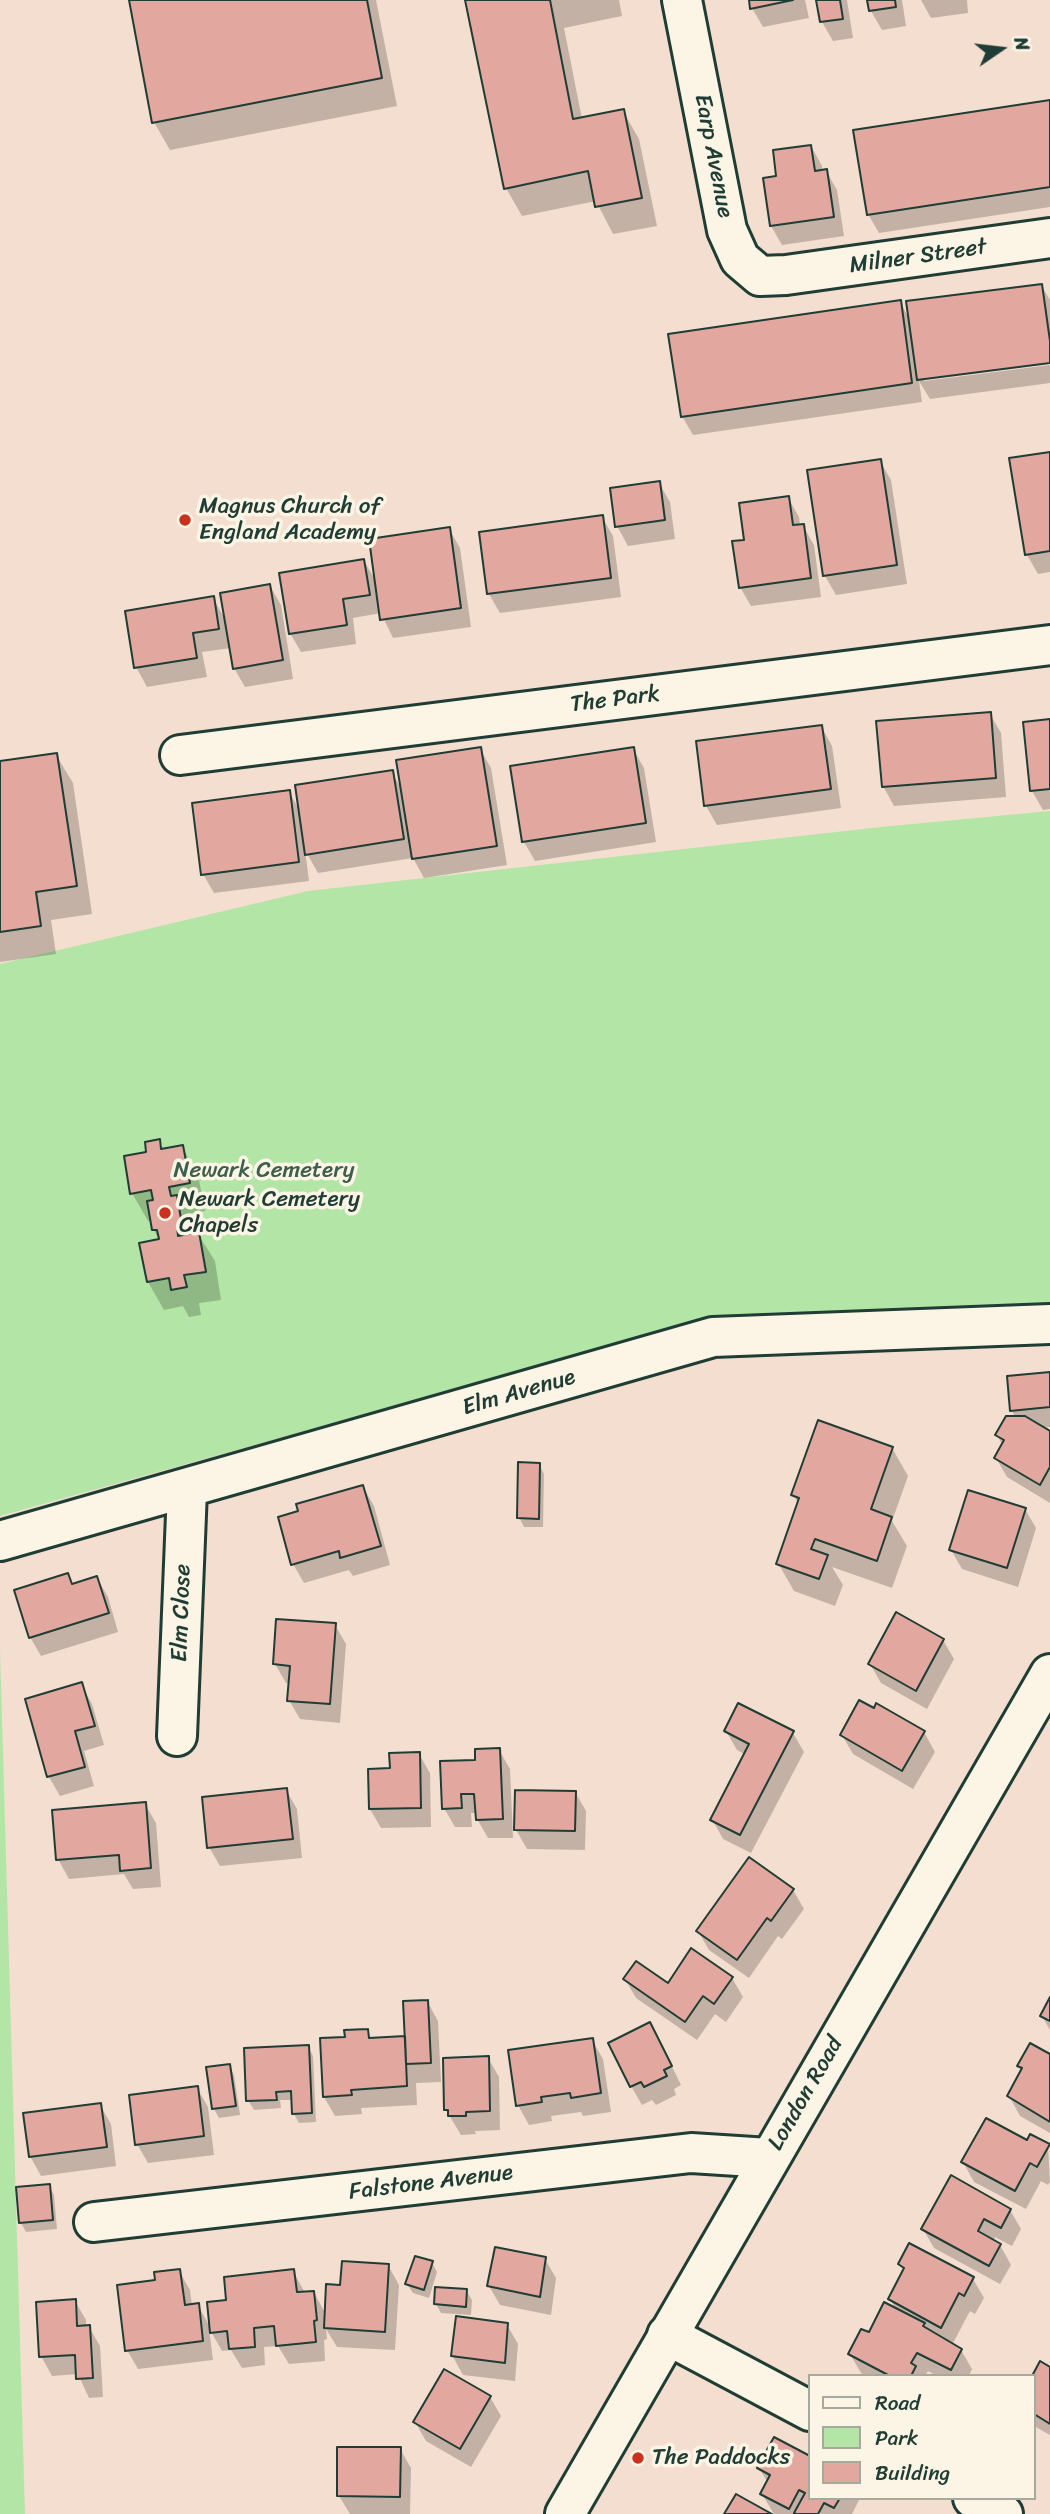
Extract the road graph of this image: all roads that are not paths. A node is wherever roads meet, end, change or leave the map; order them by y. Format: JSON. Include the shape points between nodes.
{"nodes":[{"id":1,"x":682,"y":0,"type":"edge"},
{"id":2,"x":1050,"y":238,"type":"edge"},
{"id":3,"x":786,"y":275,"type":"joint"},
{"id":4,"x":1050,"y":645,"type":"edge"},
{"id":5,"x":180,"y":755,"type":"dead end"},
{"id":6,"x":1050,"y":1324,"type":"edge"},
{"id":7,"x":187,"y":1490,"type":"junction"},
{"id":8,"x":0,"y":1541,"type":"edge"},
{"id":9,"x":1050,"y":1674,"type":"edge"},
{"id":10,"x":177,"y":1736,"type":"dead end"},
{"id":11,"x":769,"y":2158,"type":"junction"},
{"id":12,"x":94,"y":2221,"type":"dead end"},
{"id":13,"x":667,"y":2335,"type":"junction"},
{"id":14,"x":808,"y":2410,"type":"edge"},
{"id":15,"x":977,"y":2500,"type":"edge"},
{"id":16,"x":565,"y":2514,"type":"edge"},
{"id":17,"x":1003,"y":2514,"type":"edge"}],
"edges":[{"from":1,"to":3,"type":"street","name":"Earp Avenue","via":[[727,230],[740,259],[760,276]]},
{"from":2,"to":3,"type":"street","name":"Milner Street"},
{"from":4,"to":5,"type":"street","name":"The Park"},
{"from":6,"to":7,"type":"street","name":"Elm Avenue","via":[[713,1337]]},
{"from":7,"to":8,"type":"street","name":"Elm Avenue"},
{"from":7,"to":10,"type":"street","name":"Elm Close"},
{"from":9,"to":11,"type":"street","name":"London Road"},
{"from":11,"to":12,"type":"street","name":"Falstone Avenue","via":[[691,2153]]},
{"from":11,"to":13,"type":"street","name":"London Road"},
{"from":13,"to":14,"type":"street"},
{"from":13,"to":16,"type":"street","name":"London Road"},
{"from":15,"to":17,"type":"street"}]}
